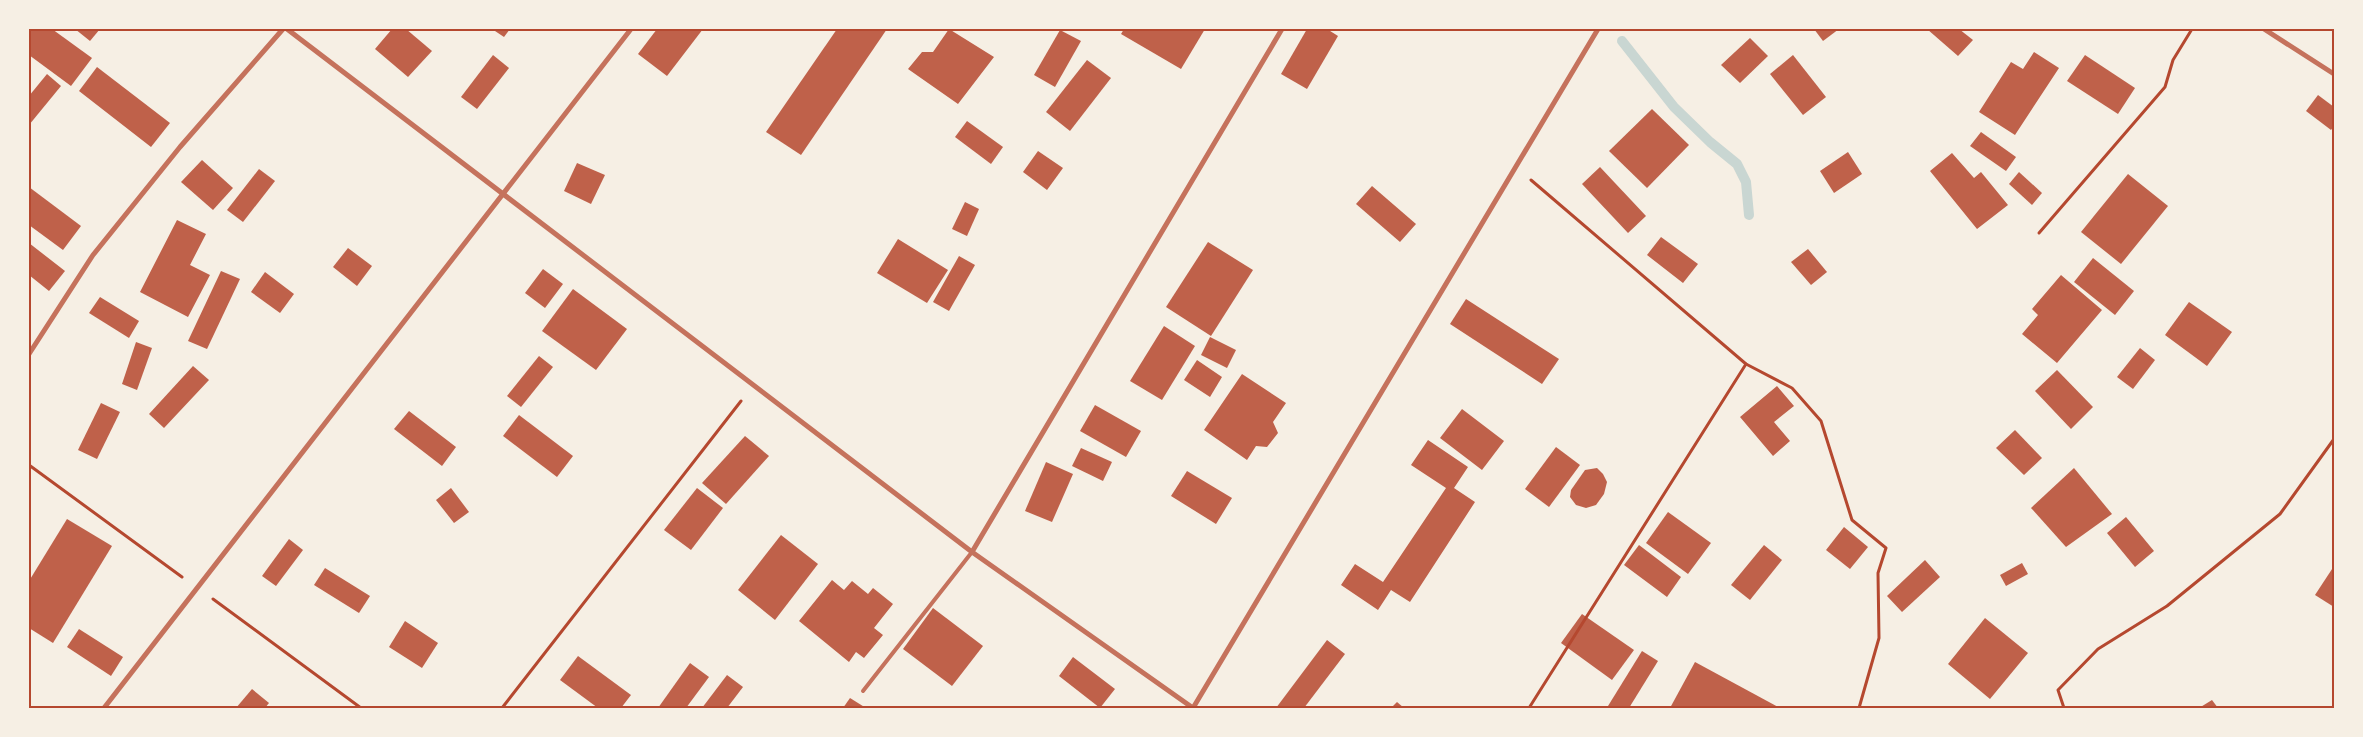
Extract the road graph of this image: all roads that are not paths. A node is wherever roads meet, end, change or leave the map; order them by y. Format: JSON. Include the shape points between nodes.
{"nodes":[{"id":1,"x":283,"y":29,"type":"edge"},
{"id":2,"x":288,"y":29,"type":"edge"},
{"id":3,"x":630,"y":29,"type":"edge"},
{"id":4,"x":1282,"y":29,"type":"edge"},
{"id":5,"x":1598,"y":29,"type":"edge"},
{"id":6,"x":2264,"y":29,"type":"edge"},
{"id":7,"x":2334,"y":74,"type":"edge"},
{"id":8,"x":503,"y":193,"type":"junction"},
{"id":9,"x":29,"y":354,"type":"edge"},
{"id":10,"x":972,"y":552,"type":"junction"},
{"id":11,"x":863,"y":691,"type":"dead end"},
{"id":12,"x":104,"y":708,"type":"edge"},
{"id":13,"x":1193,"y":708,"type":"edge"}],
"edges":[{"from":1,"to":9,"type":"street","via":[[93,255]]},
{"from":2,"to":8,"type":"street"},
{"from":3,"to":8,"type":"street"},
{"from":4,"to":10,"type":"street"},
{"from":5,"to":13,"type":"street"},
{"from":6,"to":7,"type":"street"},
{"from":8,"to":10,"type":"street"},
{"from":8,"to":12,"type":"street"},
{"from":10,"to":11,"type":"lane"},
{"from":10,"to":13,"type":"street"}]}
